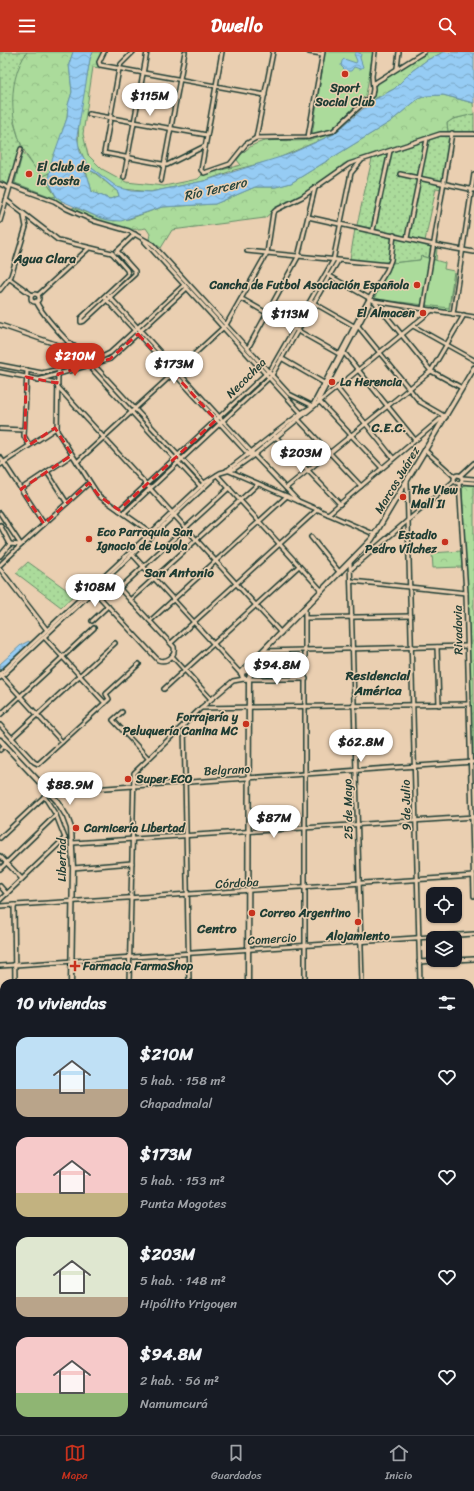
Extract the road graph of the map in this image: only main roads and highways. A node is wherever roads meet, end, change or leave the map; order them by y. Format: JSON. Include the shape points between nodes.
{"nodes":[{"id":1,"x":474,"y":368,"type":"edge"},
{"id":2,"x":255,"y":659,"type":"junction"},
{"id":3,"x":246,"y":676,"type":"junction"},
{"id":4,"x":0,"y":740,"type":"edge"},
{"id":5,"x":71,"y":979,"type":"edge"},
{"id":6,"x":248,"y":979,"type":"edge"}],
"edges":[{"from":1,"to":2,"type":"main road","name":"Marcos Juárez","via":[[376,534]]},
{"from":2,"to":3,"type":"main road","name":"Marcos Juárez"},
{"from":2,"to":3,"type":"main road","name":"Marcos Juárez"},
{"from":3,"to":6,"type":"main road","name":"Marcos Juárez","via":[[249,708]]},
{"from":4,"to":5,"type":"main road","name":"Libertad","via":[[49,792],[67,817],[73,843]]}]}
